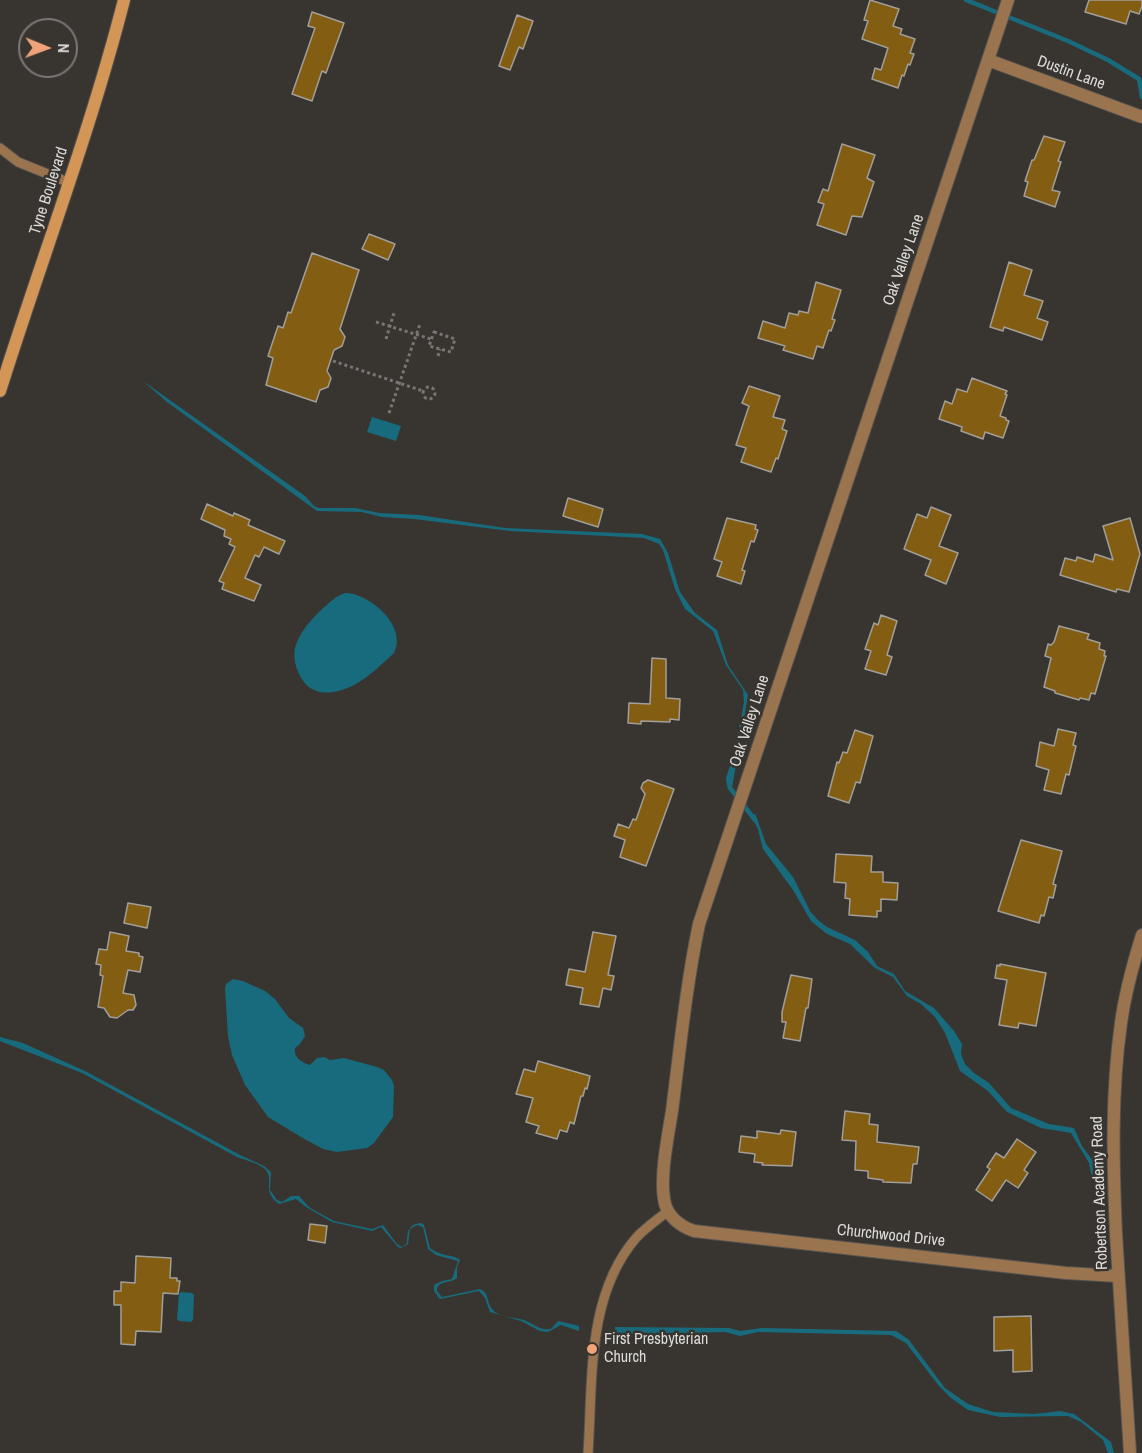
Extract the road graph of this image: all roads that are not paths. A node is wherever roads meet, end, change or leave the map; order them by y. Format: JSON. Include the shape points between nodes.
{"nodes":[{"id":1,"x":124,"y":0,"type":"edge"},
{"id":2,"x":1008,"y":0,"type":"edge"},
{"id":3,"x":988,"y":60,"type":"junction"},
{"id":4,"x":1142,"y":117,"type":"edge"},
{"id":5,"x":0,"y":148,"type":"edge"},
{"id":6,"x":70,"y":183,"type":"junction"},
{"id":7,"x":0,"y":391,"type":"edge"},
{"id":8,"x":1142,"y":934,"type":"edge"},
{"id":9,"x":668,"y":1211,"type":"junction"},
{"id":10,"x":1118,"y":1276,"type":"junction"},
{"id":11,"x":588,"y":1453,"type":"edge"},
{"id":12,"x":1130,"y":1453,"type":"edge"}],
"edges":[{"from":1,"to":6,"type":"street","name":"Tyne Boulevard"},
{"from":2,"to":3,"type":"street","name":"Oak Valley Lane"},
{"from":3,"to":4,"type":"street","name":"Dustin Lane"},
{"from":3,"to":9,"type":"street","name":"Oak Valley Lane","via":[[699,924],[667,1144],[663,1188]]},
{"from":5,"to":6,"type":"lane","via":[[18,162]]},
{"from":6,"to":7,"type":"street","name":"Tyne Boulevard"},
{"from":8,"to":10,"type":"street","name":"Robertson Academy Road","via":[[1125,1000],[1114,1099]]},
{"from":9,"to":10,"type":"street","name":"Churchwood Drive","via":[[694,1231]]},
{"from":9,"to":11,"type":"lane","via":[[626,1251],[606,1292],[597,1326]]},
{"from":10,"to":12,"type":"street","name":"Robertson Academy Road"}]}
